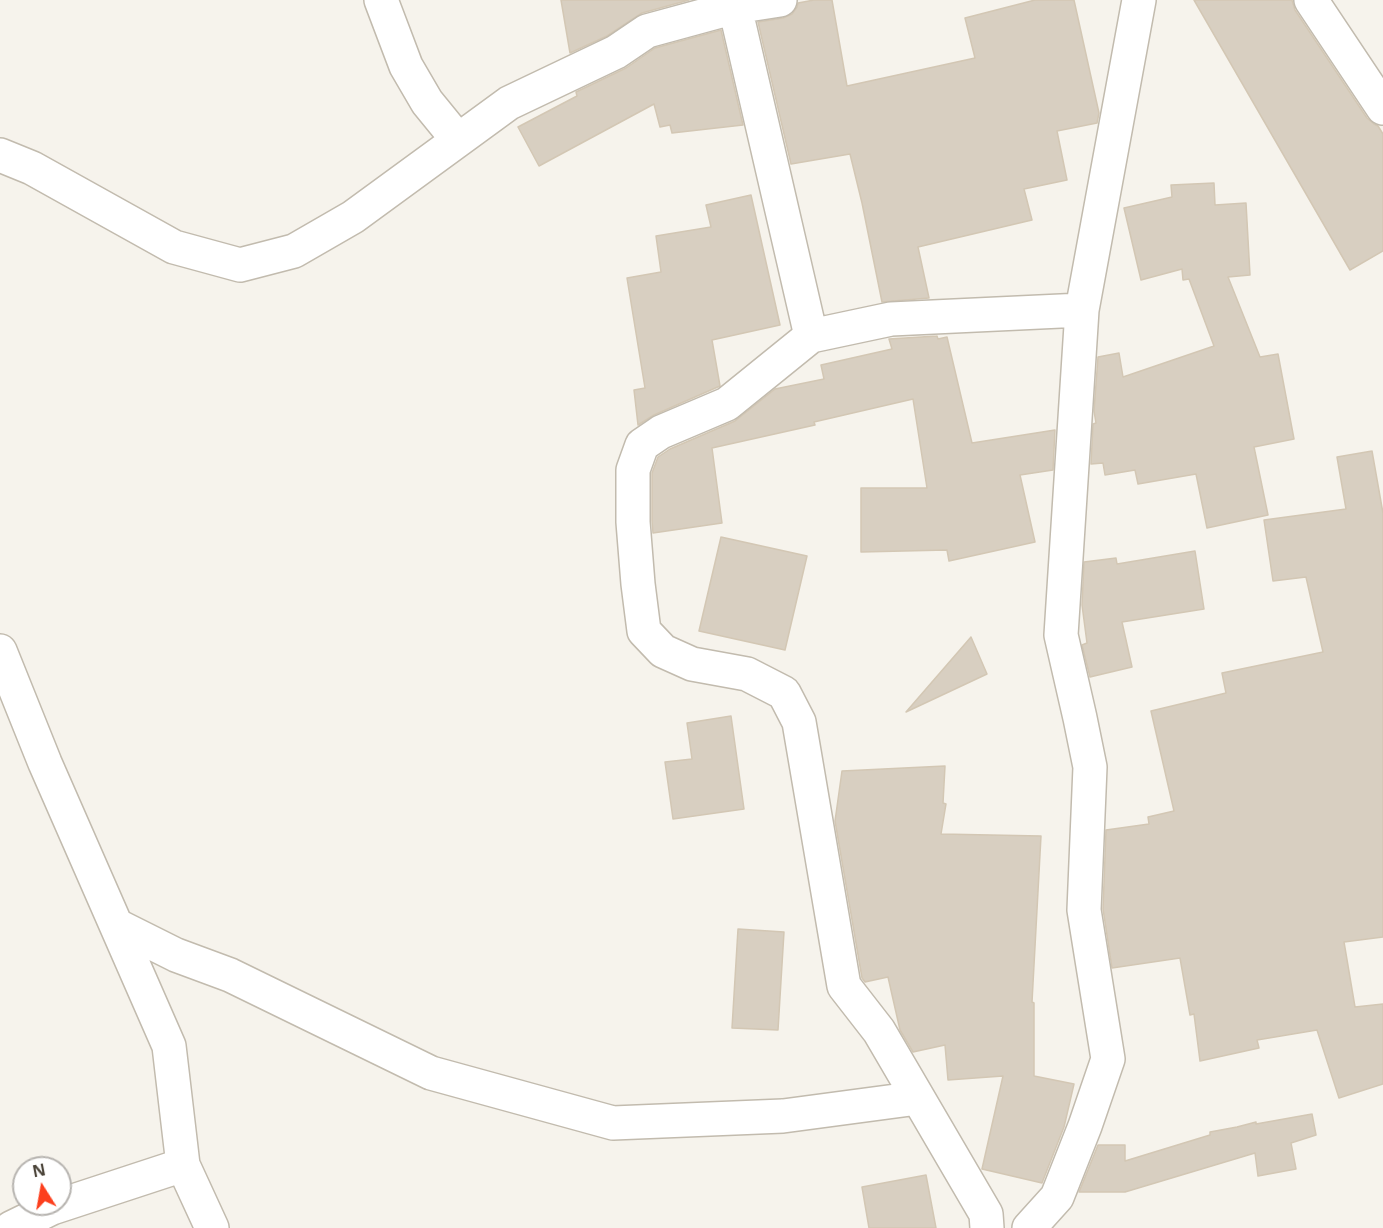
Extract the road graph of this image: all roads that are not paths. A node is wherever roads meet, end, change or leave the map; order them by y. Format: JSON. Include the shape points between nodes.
{"nodes":[{"id":1,"x":381,"y":0,"type":"edge"},
{"id":2,"x":780,"y":0,"type":"edge"},
{"id":3,"x":1139,"y":0,"type":"edge"},
{"id":4,"x":1311,"y":0,"type":"edge"},
{"id":5,"x":735,"y":7,"type":"junction"},
{"id":6,"x":1383,"y":108,"type":"edge"},
{"id":7,"x":458,"y":140,"type":"junction"},
{"id":8,"x":0,"y":155,"type":"edge"},
{"id":9,"x":1082,"y":310,"type":"junction"},
{"id":10,"x":812,"y":336,"type":"junction"},
{"id":11,"x":0,"y":651,"type":"edge"},
{"id":12,"x":116,"y":925,"type":"junction"},
{"id":13,"x":918,"y":1098,"type":"junction"},
{"id":14,"x":183,"y":1165,"type":"junction"},
{"id":15,"x":11,"y":1228,"type":"edge"},
{"id":16,"x":212,"y":1228,"type":"edge"},
{"id":17,"x":987,"y":1228,"type":"edge"},
{"id":18,"x":1029,"y":1228,"type":"edge"}],
"edges":[{"from":1,"to":7,"type":"street","via":[[406,66],[427,102]]},
{"from":2,"to":5,"type":"street"},
{"from":3,"to":9,"type":"street"},
{"from":4,"to":6,"type":"street"},
{"from":5,"to":7,"type":"street","via":[[647,31],[616,52],[509,103]]},
{"from":5,"to":10,"type":"street"},
{"from":7,"to":8,"type":"street","via":[[353,217],[294,251],[240,265],[174,247],[32,168]]},
{"from":9,"to":10,"type":"street","via":[[891,319]]},
{"from":9,"to":18,"type":"street","via":[[1061,635],[1090,767],[1084,910],[1108,1059],[1057,1197]]},
{"from":10,"to":13,"type":"street","via":[[727,404],[661,432],[642,445],[633,470],[633,522],[644,631],[663,651],[692,664],[747,674],[784,693],[800,722],[844,986],[879,1031]]},
{"from":11,"to":12,"type":"street"},
{"from":12,"to":13,"type":"street","via":[[176,955],[230,975],[431,1073],[613,1123],[783,1116]]},
{"from":12,"to":14,"type":"street","via":[[168,1046]]},
{"from":13,"to":17,"type":"street","via":[[986,1214]]},
{"from":14,"to":15,"type":"street","via":[[52,1208]]},
{"from":14,"to":16,"type":"street"}]}
